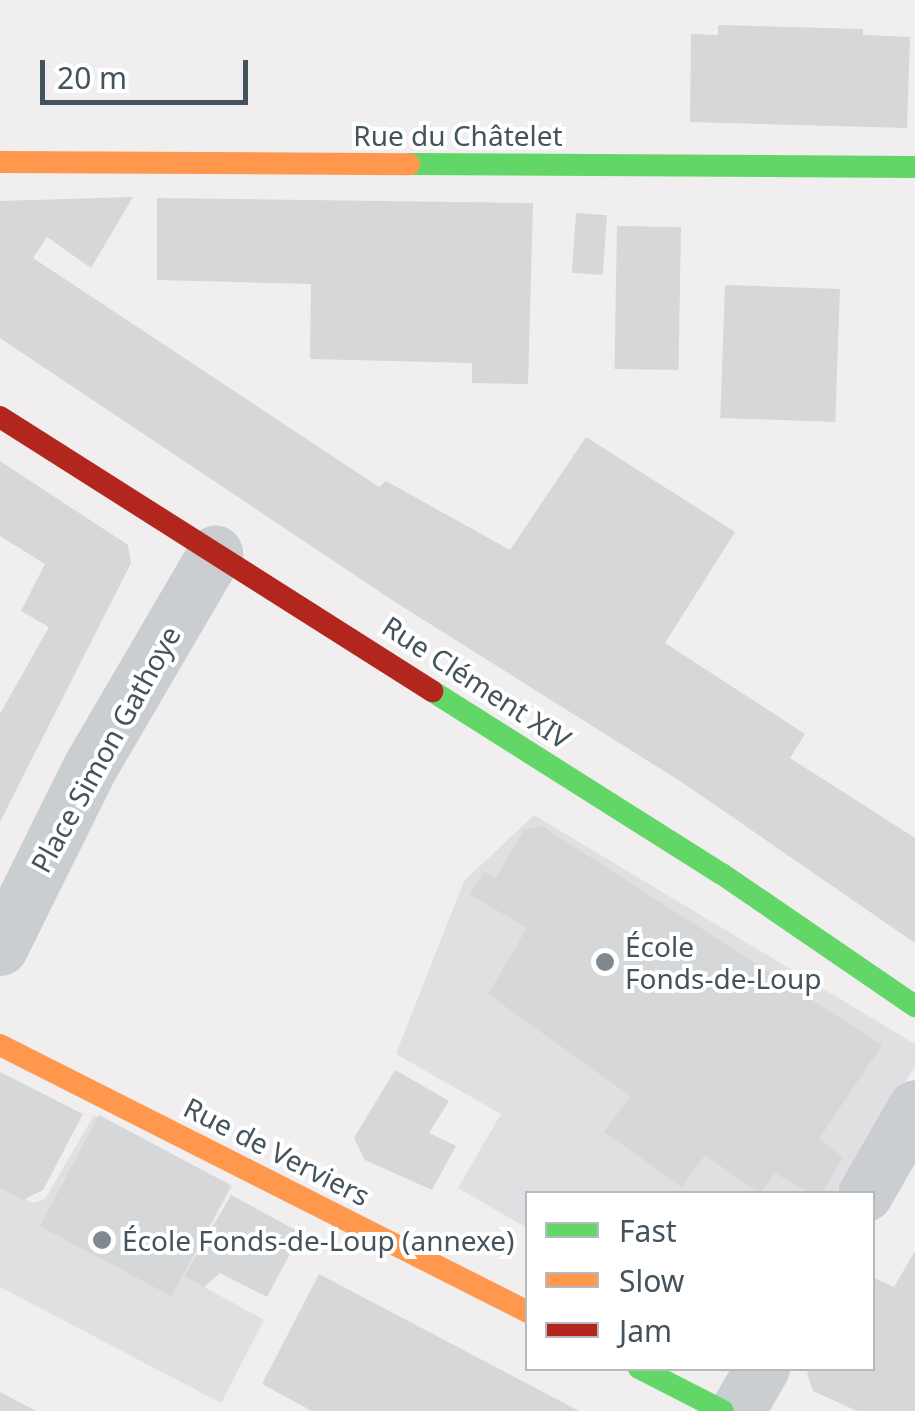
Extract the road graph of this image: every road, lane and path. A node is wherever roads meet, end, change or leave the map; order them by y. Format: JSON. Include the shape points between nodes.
{"nodes":[{"id":1,"x":0,"y":162,"type":"edge"},
{"id":2,"x":915,"y":168,"type":"edge"},
{"id":3,"x":0,"y":417,"type":"edge"},
{"id":4,"x":215,"y":553,"type":"junction"},
{"id":5,"x":0,"y":948,"type":"edge"},
{"id":6,"x":915,"y":1006,"type":"edge"},
{"id":7,"x":0,"y":1045,"type":"edge"},
{"id":8,"x":915,"y":1108,"type":"edge"},
{"id":9,"x":866,"y":1191,"type":"edge"},
{"id":10,"x":525,"y":1310,"type":"edge"},
{"id":11,"x":645,"y":1371,"type":"edge"},
{"id":12,"x":760,"y":1371,"type":"edge"},
{"id":13,"x":723,"y":1411,"type":"edge"},
{"id":14,"x":737,"y":1411,"type":"edge"}],
"edges":[{"from":1,"to":2,"type":"street","name":"Rue du Châtelet"},
{"from":3,"to":4,"type":"street","name":"Rue Clément XIV"},
{"from":4,"to":5,"type":"street","name":"Place Simon Gathoye","via":[[91,765]]},
{"from":4,"to":6,"type":"street","name":"Rue Clément XIV","via":[[722,874]]},
{"from":7,"to":10,"type":"street","name":"Rue de Verviers"},
{"from":8,"to":9,"type":"street"},
{"from":11,"to":13,"type":"street"},
{"from":12,"to":14,"type":"street"}]}
